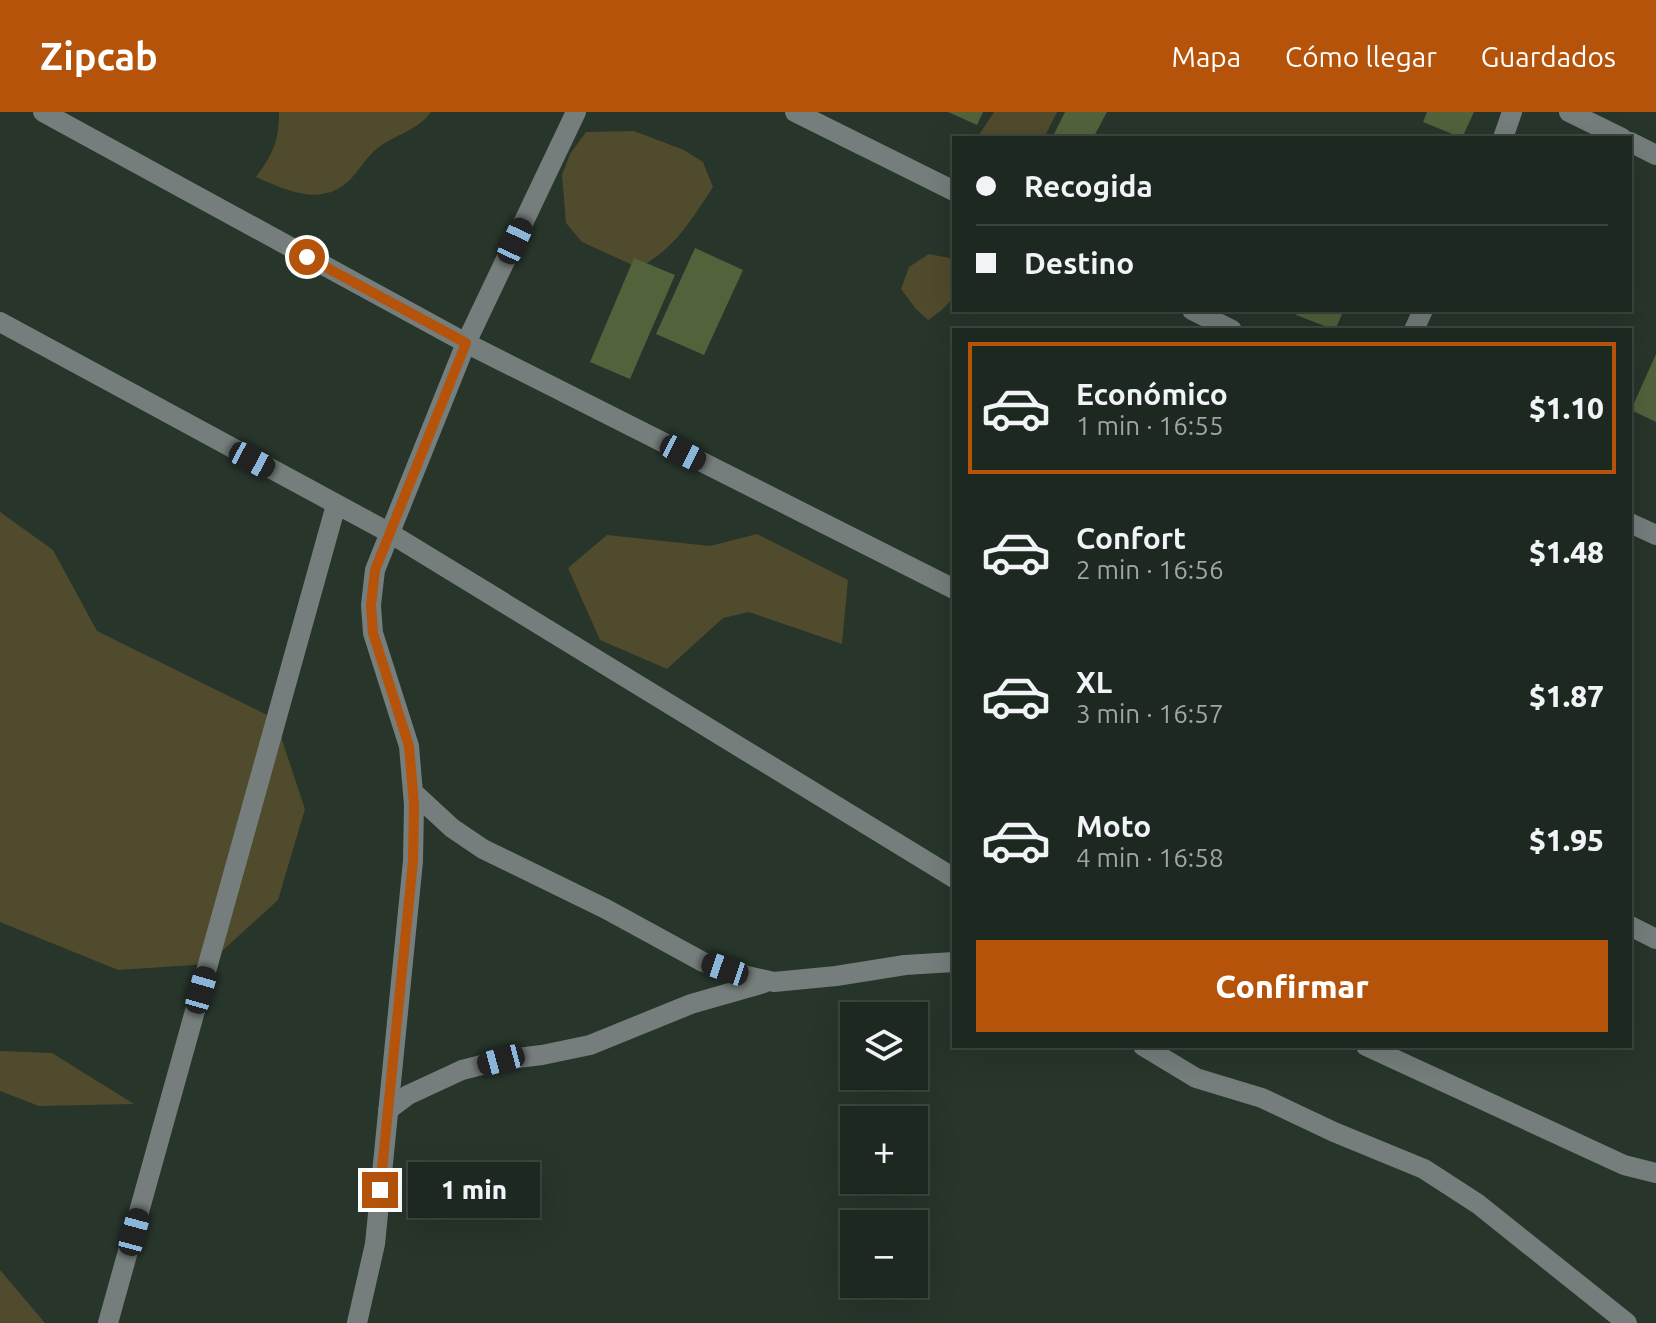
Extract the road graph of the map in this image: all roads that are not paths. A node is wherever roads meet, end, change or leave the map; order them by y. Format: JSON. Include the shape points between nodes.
{"nodes":[{"id":1,"x":43,"y":112,"type":"edge"},
{"id":2,"x":576,"y":112,"type":"edge"},
{"id":3,"x":795,"y":112,"type":"edge"},
{"id":4,"x":1512,"y":112,"type":"edge"},
{"id":5,"x":1569,"y":112,"type":"edge"},
{"id":6,"x":1504,"y":136,"type":"edge"},
{"id":7,"x":1618,"y":136,"type":"edge"},
{"id":8,"x":1632,"y":143,"type":"edge"},
{"id":9,"x":1656,"y":155,"type":"edge"},
{"id":10,"x":952,"y":190,"type":"edge"},
{"id":11,"x":1196,"y":312,"type":"edge"},
{"id":12,"x":0,"y":322,"type":"edge"},
{"id":13,"x":1228,"y":328,"type":"edge"},
{"id":14,"x":466,"y":343,"type":"junction"},
{"id":15,"x":336,"y":505,"type":"junction"},
{"id":16,"x":1632,"y":524,"type":"edge"},
{"id":17,"x":388,"y":532,"type":"junction"},
{"id":18,"x":1656,"y":535,"type":"edge"},
{"id":19,"x":952,"y":588,"type":"edge"},
{"id":20,"x":413,"y":792,"type":"junction"},
{"id":21,"x":952,"y":877,"type":"edge"},
{"id":22,"x":1632,"y":927,"type":"edge"},
{"id":23,"x":1656,"y":939,"type":"edge"},
{"id":24,"x":952,"y":962,"type":"edge"},
{"id":25,"x":769,"y":981,"type":"junction"},
{"id":26,"x":1146,"y":1048,"type":"edge"},
{"id":27,"x":1370,"y":1048,"type":"edge"},
{"id":28,"x":388,"y":1110,"type":"junction"},
{"id":29,"x":1656,"y":1173,"type":"edge"},
{"id":30,"x":108,"y":1323,"type":"edge"},
{"id":31,"x":357,"y":1323,"type":"edge"},
{"id":32,"x":1627,"y":1323,"type":"edge"}],
"edges":[{"from":1,"to":14,"type":"street"},
{"from":2,"to":14,"type":"street"},
{"from":3,"to":10,"type":"street"},
{"from":4,"to":6,"type":"street"},
{"from":5,"to":7,"type":"street"},
{"from":8,"to":9,"type":"street"},
{"from":11,"to":13,"type":"street"},
{"from":12,"to":15,"type":"street"},
{"from":14,"to":17,"type":"street"},
{"from":14,"to":19,"type":"street"},
{"from":15,"to":17,"type":"street"},
{"from":15,"to":30,"type":"street"},
{"from":16,"to":18,"type":"street"},
{"from":17,"to":20,"type":"street","via":[[375,570],[373,633],[409,746]]},
{"from":17,"to":21,"type":"street"},
{"from":20,"to":25,"type":"street","via":[[483,849],[703,962]]},
{"from":20,"to":28,"type":"street","via":[[413,861]]},
{"from":22,"to":23,"type":"street"},
{"from":24,"to":25,"type":"street"},
{"from":25,"to":28,"type":"street","via":[[691,1004],[590,1045],[462,1070]]},
{"from":26,"to":32,"type":"street","via":[[1196,1078],[1262,1098],[1424,1169],[1478,1204]]},
{"from":27,"to":29,"type":"street","via":[[1624,1165]]},
{"from":28,"to":31,"type":"street","via":[[375,1244]]}]}
